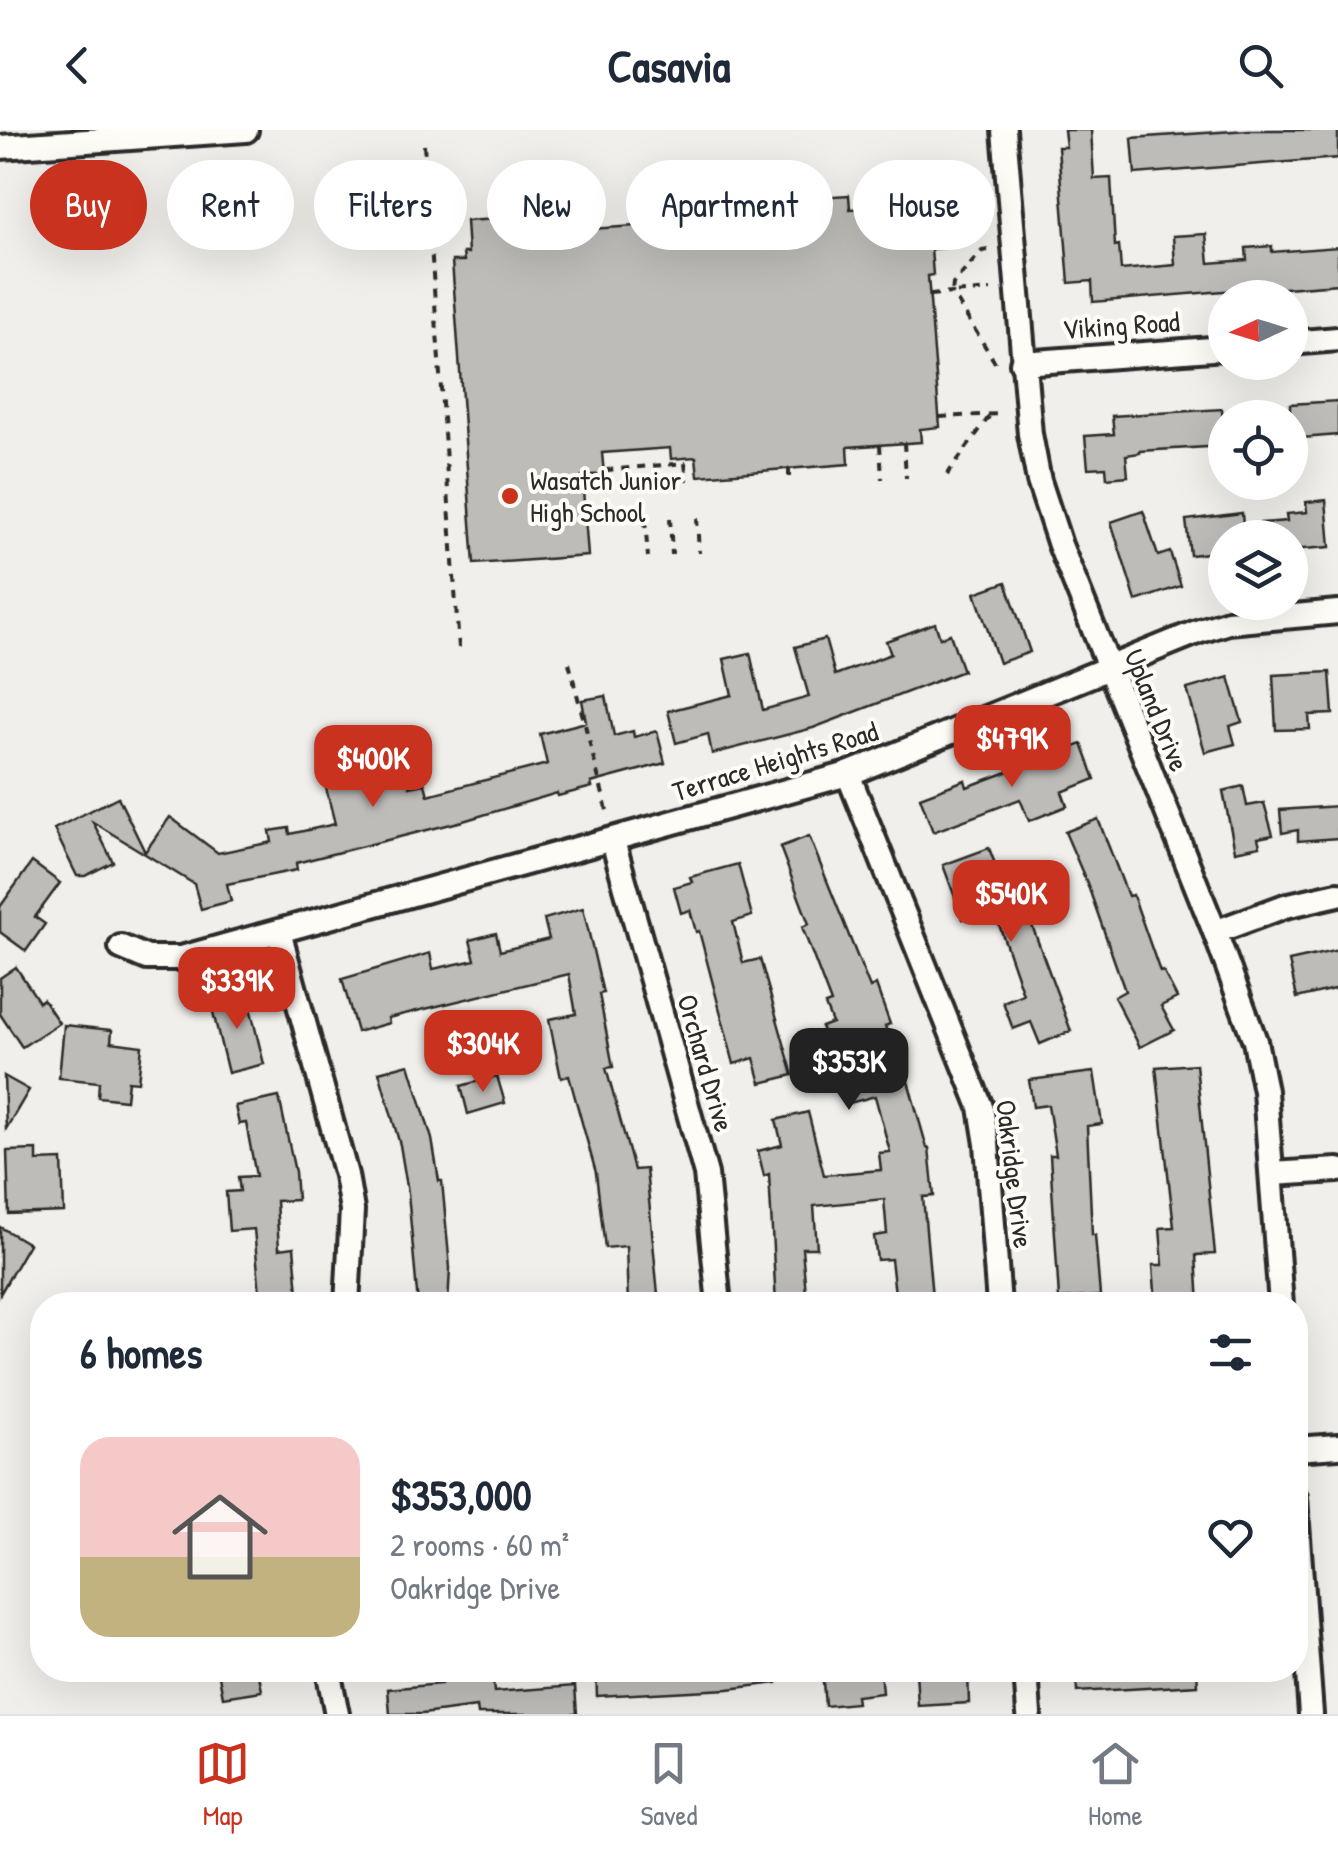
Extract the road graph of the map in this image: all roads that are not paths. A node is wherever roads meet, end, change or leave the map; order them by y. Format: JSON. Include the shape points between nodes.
{"nodes":[{"id":1,"x":246,"y":130,"type":"edge"},
{"id":2,"x":1004,"y":130,"type":"edge"},
{"id":3,"x":0,"y":146,"type":"edge"},
{"id":4,"x":1338,"y":339,"type":"edge"},
{"id":5,"x":1308,"y":342,"type":"edge"},
{"id":6,"x":1208,"y":349,"type":"edge"},
{"id":7,"x":1022,"y":362,"type":"junction"},
{"id":8,"x":1338,"y":612,"type":"edge"},
{"id":9,"x":1108,"y":668,"type":"junction"},
{"id":10,"x":848,"y":774,"type":"junction"},
{"id":11,"x":612,"y":832,"type":"junction"},
{"id":12,"x":1338,"y":894,"type":"edge"},
{"id":13,"x":279,"y":932,"type":"junction"},
{"id":14,"x":1215,"y":932,"type":"junction"},
{"id":15,"x":121,"y":947,"type":"dead end"},
{"id":16,"x":1338,"y":1170,"type":"edge"},
{"id":17,"x":1272,"y":1174,"type":"junction"},
{"id":18,"x":348,"y":1292,"type":"edge"},
{"id":19,"x":719,"y":1292,"type":"edge"},
{"id":20,"x":998,"y":1292,"type":"edge"},
{"id":21,"x":1280,"y":1292,"type":"edge"},
{"id":22,"x":1338,"y":1446,"type":"edge"},
{"id":23,"x":1308,"y":1448,"type":"edge"},
{"id":24,"x":1308,"y":1673,"type":"edge"},
{"id":25,"x":330,"y":1682,"type":"edge"},
{"id":26,"x":1027,"y":1682,"type":"edge"},
{"id":27,"x":337,"y":1714,"type":"edge"},
{"id":28,"x":1029,"y":1714,"type":"edge"},
{"id":29,"x":1311,"y":1714,"type":"edge"}],
"edges":[{"from":1,"to":3,"type":"street"},
{"from":2,"to":7,"type":"street","name":"Upland Drive"},
{"from":4,"to":5,"type":"street"},
{"from":6,"to":7,"type":"street","name":"Viking Road"},
{"from":7,"to":9,"type":"street","name":"Upland Drive","via":[[1039,480]]},
{"from":8,"to":9,"type":"street","name":"Terrace Heights Road","via":[[1228,622]]},
{"from":9,"to":10,"type":"street","name":"Terrace Heights Road"},
{"from":9,"to":14,"type":"street","name":"Upland Drive"},
{"from":10,"to":11,"type":"street","name":"Terrace Heights Road"},
{"from":10,"to":20,"type":"street","name":"Oakridge Drive","via":[[981,1107]]},
{"from":11,"to":13,"type":"street","name":"Terrace Heights Road"},
{"from":11,"to":19,"type":"street","name":"Orchard Drive","via":[[706,1174]]},
{"from":12,"to":14,"type":"street"},
{"from":13,"to":15,"type":"street","name":"Terrace Heights Road","via":[[181,958],[148,958]]},
{"from":13,"to":18,"type":"street","via":[[346,1176]]},
{"from":14,"to":17,"type":"street","name":"Upland Drive","via":[[1255,1041]]},
{"from":16,"to":17,"type":"street"},
{"from":17,"to":21,"type":"street","name":"Upland Drive"},
{"from":22,"to":23,"type":"street"},
{"from":24,"to":29,"type":"street"},
{"from":25,"to":27,"type":"street"},
{"from":26,"to":28,"type":"street"}]}
